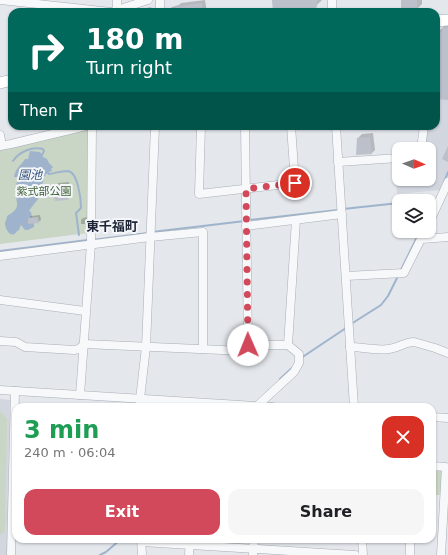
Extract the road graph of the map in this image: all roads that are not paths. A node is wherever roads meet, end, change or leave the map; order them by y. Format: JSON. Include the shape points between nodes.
{"nodes":[{"id":1,"x":1,"y":0,"type":"edge"},
{"id":2,"x":148,"y":0,"type":"edge"},
{"id":3,"x":66,"y":4,"type":"edge"},
{"id":4,"x":88,"y":8,"type":"edge"},
{"id":5,"x":123,"y":8,"type":"edge"},
{"id":6,"x":69,"y":130,"type":"edge"},
{"id":7,"x":92,"y":130,"type":"edge"},
{"id":8,"x":155,"y":130,"type":"edge"},
{"id":9,"x":201,"y":130,"type":"edge"},
{"id":10,"x":246,"y":130,"type":"edge"},
{"id":11,"x":291,"y":130,"type":"edge"},
{"id":12,"x":336,"y":130,"type":"edge"},
{"id":13,"x":423,"y":130,"type":"edge"},
{"id":14,"x":0,"y":135,"type":"edge"},
{"id":15,"x":422,"y":142,"type":"edge"},
{"id":16,"x":1,"y":145,"type":"edge"},
{"id":17,"x":392,"y":158,"type":"edge"},
{"id":18,"x":338,"y":162,"type":"junction"},
{"id":19,"x":448,"y":182,"type":"edge"},
{"id":20,"x":246,"y":189,"type":"junction"},
{"id":21,"x":448,"y":202,"type":"edge"},
{"id":22,"x":438,"y":203,"type":"junction"},
{"id":23,"x":436,"y":207,"type":"edge"},
{"id":24,"x":342,"y":214,"type":"junction"},
{"id":25,"x":296,"y":220,"type":"junction"},
{"id":26,"x":246,"y":226,"type":"junction"},
{"id":27,"x":436,"y":236,"type":"edge"},
{"id":28,"x":150,"y":237,"type":"junction"},
{"id":29,"x":448,"y":237,"type":"edge"},
{"id":30,"x":422,"y":238,"type":"edge"},
{"id":31,"x":91,"y":244,"type":"junction"},
{"id":32,"x":0,"y":256,"type":"edge"},
{"id":33,"x":346,"y":276,"type":"junction"},
{"id":34,"x":0,"y":300,"type":"edge"},
{"id":35,"x":85,"y":311,"type":"junction"},
{"id":36,"x":0,"y":341,"type":"edge"},
{"id":37,"x":84,"y":344,"type":"junction"},
{"id":38,"x":248,"y":345,"type":"junction"},
{"id":39,"x":288,"y":345,"type":"junction"},
{"id":40,"x":146,"y":347,"type":"junction"},
{"id":41,"x":350,"y":347,"type":"junction"},
{"id":42,"x":203,"y":349,"type":"junction"},
{"id":43,"x":448,"y":353,"type":"edge"},
{"id":44,"x":0,"y":390,"type":"edge"},
{"id":45,"x":15,"y":391,"type":"junction"},
{"id":46,"x":80,"y":395,"type":"junction"},
{"id":47,"x":15,"y":403,"type":"edge"},
{"id":48,"x":140,"y":403,"type":"edge"},
{"id":49,"x":262,"y":403,"type":"edge"},
{"id":50,"x":354,"y":403,"type":"edge"},
{"id":51,"x":436,"y":417,"type":"edge"},
{"id":52,"x":448,"y":418,"type":"edge"},
{"id":53,"x":436,"y":466,"type":"edge"},
{"id":54,"x":446,"y":505,"type":"edge"},
{"id":55,"x":12,"y":514,"type":"edge"},
{"id":56,"x":142,"y":543,"type":"edge"},
{"id":57,"x":190,"y":543,"type":"edge"},
{"id":58,"x":196,"y":543,"type":"edge"},
{"id":59,"x":362,"y":543,"type":"edge"},
{"id":60,"x":410,"y":543,"type":"edge"},
{"id":61,"x":253,"y":552,"type":"edge"},
{"id":62,"x":11,"y":555,"type":"edge"},
{"id":63,"x":142,"y":555,"type":"edge"},
{"id":64,"x":189,"y":555,"type":"edge"},
{"id":65,"x":355,"y":555,"type":"edge"},
{"id":66,"x":363,"y":555,"type":"edge"},
{"id":67,"x":410,"y":555,"type":"edge"},
{"id":68,"x":442,"y":555,"type":"edge"}],
"edges":[{"from":1,"to":3,"type":"street"},
{"from":2,"to":5,"type":"street"},
{"from":3,"to":4,"type":"street"},
{"from":6,"to":16,"type":"street"},
{"from":7,"to":31,"type":"street"},
{"from":8,"to":28,"type":"street"},
{"from":9,"to":20,"type":"street","via":[[199,194]]},
{"from":10,"to":20,"type":"street"},
{"from":11,"to":20,"type":"street","via":[[295,183]]},
{"from":12,"to":18,"type":"street"},
{"from":13,"to":15,"type":"street"},
{"from":14,"to":16,"type":"street"},
{"from":17,"to":18,"type":"street"},
{"from":18,"to":24,"type":"street"},
{"from":19,"to":22,"type":"street"},
{"from":20,"to":26,"type":"street"},
{"from":21,"to":22,"type":"street"},
{"from":22,"to":23,"type":"street"},
{"from":24,"to":25,"type":"street"},
{"from":24,"to":33,"type":"street"},
{"from":25,"to":26,"type":"street"},
{"from":25,"to":39,"type":"street"},
{"from":26,"to":38,"type":"street"},
{"from":27,"to":29,"type":"street"},
{"from":28,"to":31,"type":"street"},
{"from":28,"to":40,"type":"street"},
{"from":28,"to":42,"type":"street","via":[[203,232]]},
{"from":30,"to":33,"type":"street","via":[[404,274]]},
{"from":31,"to":32,"type":"street"},
{"from":31,"to":35,"type":"street"},
{"from":33,"to":41,"type":"street"},
{"from":34,"to":35,"type":"street"},
{"from":35,"to":37,"type":"street"},
{"from":36,"to":37,"type":"street","via":[[16,342],[25,347],[74,350]]},
{"from":37,"to":40,"type":"street"},
{"from":37,"to":46,"type":"street"},
{"from":38,"to":39,"type":"street"},
{"from":38,"to":42,"type":"street","via":[[245,351]]},
{"from":39,"to":49,"type":"street","via":[[299,354],[300,363]]},
{"from":40,"to":42,"type":"street"},
{"from":40,"to":48,"type":"street"},
{"from":41,"to":43,"type":"street","via":[[390,349],[414,342]]},
{"from":41,"to":50,"type":"street"},
{"from":44,"to":45,"type":"street"},
{"from":45,"to":46,"type":"street"},
{"from":45,"to":47,"type":"street"},
{"from":46,"to":48,"type":"street"},
{"from":51,"to":52,"type":"street"},
{"from":53,"to":54,"type":"street","via":[[446,466]]},
{"from":54,"to":68,"type":"street"},
{"from":55,"to":62,"type":"street"},
{"from":56,"to":63,"type":"street"},
{"from":57,"to":64,"type":"street"},
{"from":58,"to":61,"type":"street"},
{"from":59,"to":66,"type":"street"},
{"from":60,"to":67,"type":"street"},
{"from":61,"to":65,"type":"street"}]}
